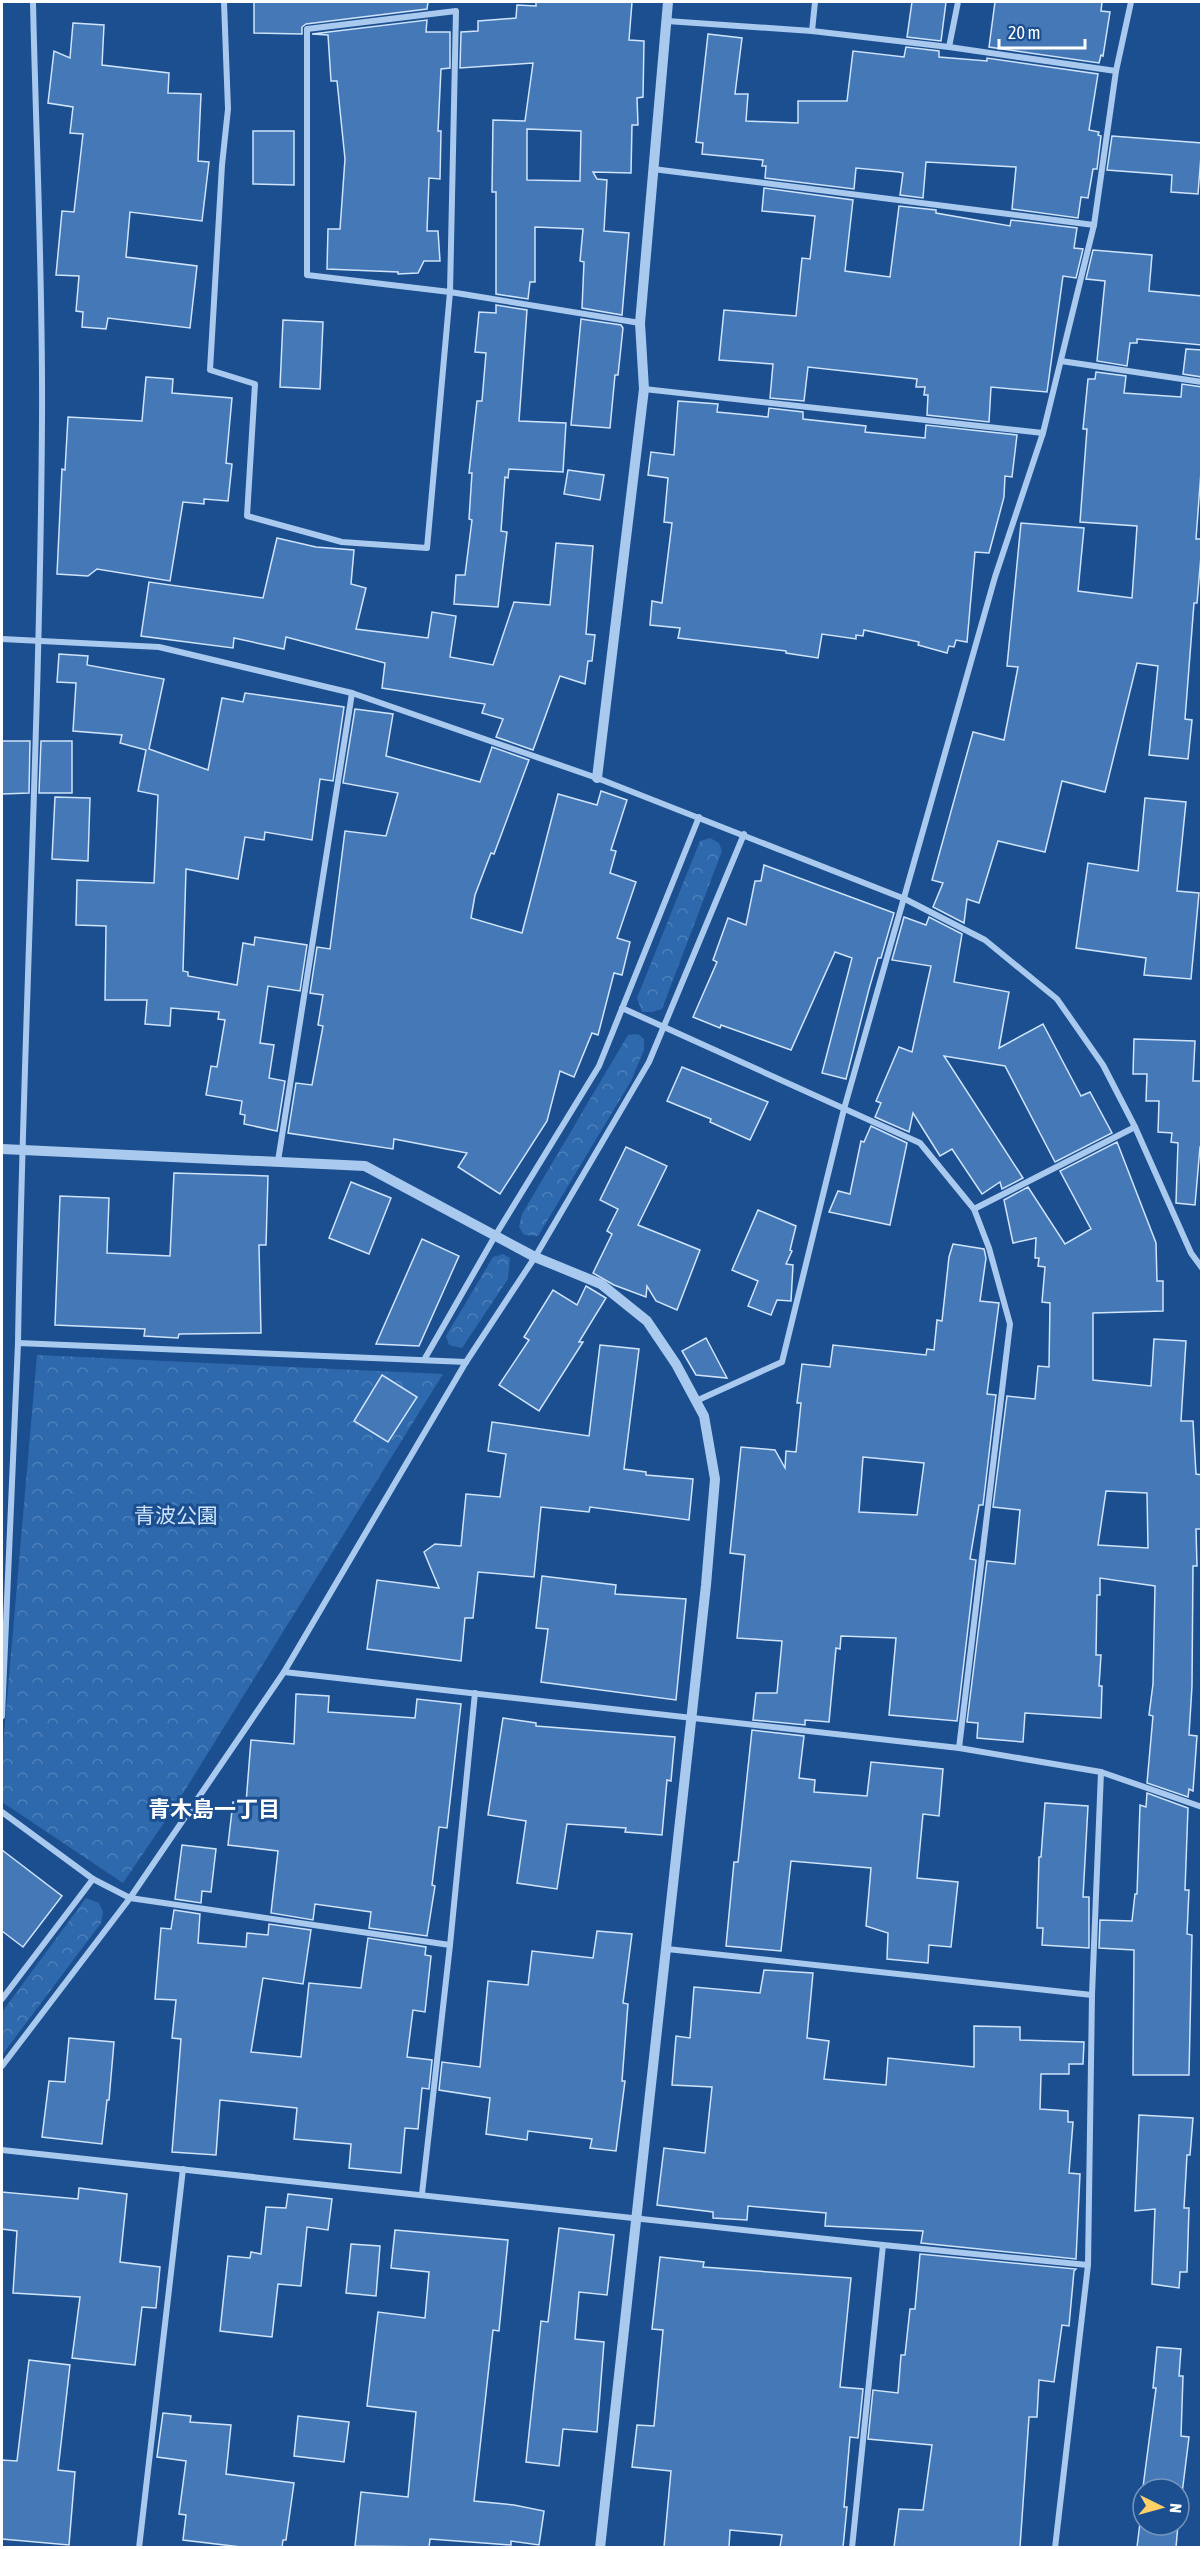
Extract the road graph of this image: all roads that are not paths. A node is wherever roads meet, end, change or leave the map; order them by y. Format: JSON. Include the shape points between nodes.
{"nodes":[{"id":1,"x":33,"y":2,"type":"edge"},
{"id":2,"x":224,"y":2,"type":"edge"},
{"id":3,"x":668,"y":2,"type":"edge"},
{"id":4,"x":815,"y":2,"type":"edge"},
{"id":5,"x":958,"y":2,"type":"edge"},
{"id":6,"x":1131,"y":2,"type":"edge"},
{"id":7,"x":667,"y":21,"type":"junction"},
{"id":8,"x":812,"y":32,"type":"junction"},
{"id":9,"x":949,"y":47,"type":"junction"},
{"id":10,"x":1116,"y":71,"type":"junction"},
{"id":11,"x":653,"y":169,"type":"junction"},
{"id":12,"x":1094,"y":225,"type":"junction"},
{"id":13,"x":450,"y":292,"type":"junction"},
{"id":14,"x":640,"y":323,"type":"junction"},
{"id":15,"x":1061,"y":361,"type":"junction"},
{"id":16,"x":1202,"y":382,"type":"edge"},
{"id":17,"x":644,"y":389,"type":"junction"},
{"id":18,"x":1043,"y":433,"type":"junction"},
{"id":19,"x":2,"y":639,"type":"edge"},
{"id":20,"x":39,"y":640,"type":"junction"},
{"id":21,"x":352,"y":693,"type":"junction"},
{"id":22,"x":597,"y":778,"type":"junction"},
{"id":23,"x":699,"y":817,"type":"junction"},
{"id":24,"x":744,"y":834,"type":"junction"},
{"id":25,"x":905,"y":899,"type":"junction"},
{"id":26,"x":622,"y":1008,"type":"junction"},
{"id":27,"x":662,"y":1027,"type":"junction"},
{"id":28,"x":844,"y":1109,"type":"junction"},
{"id":29,"x":1135,"y":1127,"type":"junction"},
{"id":30,"x":2,"y":1149,"type":"edge"},
{"id":31,"x":21,"y":1149,"type":"junction"},
{"id":32,"x":278,"y":1161,"type":"junction"},
{"id":33,"x":974,"y":1209,"type":"junction"},
{"id":34,"x":495,"y":1236,"type":"junction"},
{"id":35,"x":535,"y":1257,"type":"junction"},
{"id":36,"x":1202,"y":1268,"type":"edge"},
{"id":37,"x":18,"y":1343,"type":"junction"},
{"id":38,"x":424,"y":1360,"type":"junction"},
{"id":39,"x":466,"y":1362,"type":"junction"},
{"id":40,"x":696,"y":1401,"type":"junction"},
{"id":41,"x":284,"y":1672,"type":"junction"},
{"id":42,"x":475,"y":1693,"type":"junction"},
{"id":43,"x":2,"y":1716,"type":"edge"},
{"id":44,"x":692,"y":1717,"type":"junction"},
{"id":45,"x":959,"y":1748,"type":"junction"},
{"id":46,"x":1101,"y":1772,"type":"junction"},
{"id":47,"x":1202,"y":1807,"type":"edge"},
{"id":48,"x":2,"y":1812,"type":"edge"},
{"id":49,"x":93,"y":1879,"type":"junction"},
{"id":50,"x":130,"y":1898,"type":"junction"},
{"id":51,"x":450,"y":1945,"type":"junction"},
{"id":52,"x":667,"y":1949,"type":"junction"},
{"id":53,"x":1092,"y":1995,"type":"junction"},
{"id":54,"x":2,"y":2000,"type":"edge"},
{"id":55,"x":2,"y":2066,"type":"edge"},
{"id":56,"x":2,"y":2150,"type":"edge"},
{"id":57,"x":183,"y":2169,"type":"junction"},
{"id":58,"x":422,"y":2194,"type":"junction"},
{"id":59,"x":635,"y":2218,"type":"junction"},
{"id":60,"x":883,"y":2245,"type":"junction"},
{"id":61,"x":1088,"y":2265,"type":"junction"},
{"id":62,"x":139,"y":2547,"type":"edge"},
{"id":63,"x":600,"y":2547,"type":"edge"},
{"id":64,"x":852,"y":2547,"type":"edge"},
{"id":65,"x":1054,"y":2547,"type":"edge"}],
"edges":[{"from":1,"to":20,"type":"street","via":[[42,416]]},
{"from":2,"to":13,"type":"street","via":[[228,109],[210,370],[255,384],[248,516],[342,543],[427,548]]},
{"from":3,"to":7,"type":"street"},
{"from":4,"to":8,"type":"street"},
{"from":5,"to":9,"type":"street"},
{"from":6,"to":10,"type":"street"},
{"from":7,"to":8,"type":"street"},
{"from":7,"to":11,"type":"street"},
{"from":8,"to":9,"type":"street"},
{"from":9,"to":10,"type":"street"},
{"from":10,"to":12,"type":"street"},
{"from":11,"to":12,"type":"street"},
{"from":11,"to":14,"type":"street"},
{"from":12,"to":15,"type":"street"},
{"from":13,"to":13,"type":"street","via":[[307,275],[307,29],[456,11]]},
{"from":13,"to":14,"type":"street"},
{"from":14,"to":17,"type":"street"},
{"from":15,"to":16,"type":"street"},
{"from":15,"to":18,"type":"street"},
{"from":17,"to":18,"type":"street"},
{"from":17,"to":22,"type":"street"},
{"from":18,"to":25,"type":"street","via":[[995,577]]},
{"from":19,"to":20,"type":"street"},
{"from":20,"to":21,"type":"street","via":[[159,647]]},
{"from":20,"to":31,"type":"street"},
{"from":21,"to":22,"type":"street"},
{"from":21,"to":32,"type":"street"},
{"from":22,"to":23,"type":"street"},
{"from":23,"to":24,"type":"street"},
{"from":23,"to":26,"type":"street"},
{"from":24,"to":25,"type":"street"},
{"from":24,"to":27,"type":"street"},
{"from":25,"to":28,"type":"street"},
{"from":25,"to":29,"type":"street","via":[[985,940],[1057,999],[1103,1065]]},
{"from":26,"to":27,"type":"street"},
{"from":26,"to":34,"type":"street","via":[[599,1066]]},
{"from":27,"to":28,"type":"street"},
{"from":27,"to":35,"type":"street","via":[[649,1062]]},
{"from":28,"to":33,"type":"street","via":[[920,1143]]},
{"from":28,"to":40,"type":"street","via":[[782,1362]]},
{"from":29,"to":33,"type":"street"},
{"from":29,"to":36,"type":"street","via":[[1191,1253]]},
{"from":30,"to":31,"type":"street"},
{"from":31,"to":32,"type":"street"},
{"from":31,"to":37,"type":"street"},
{"from":32,"to":34,"type":"street","via":[[364,1166]]},
{"from":33,"to":45,"type":"street","via":[[1010,1324]]},
{"from":34,"to":35,"type":"street"},
{"from":34,"to":38,"type":"street"},
{"from":35,"to":39,"type":"street"},
{"from":35,"to":40,"type":"street","via":[[602,1284],[647,1321]]},
{"from":37,"to":38,"type":"street"},
{"from":37,"to":43,"type":"street"},
{"from":38,"to":39,"type":"street"},
{"from":39,"to":41,"type":"street"},
{"from":40,"to":44,"type":"street","via":[[705,1416],[715,1479]]},
{"from":41,"to":42,"type":"street"},
{"from":41,"to":50,"type":"street"},
{"from":42,"to":44,"type":"street"},
{"from":42,"to":51,"type":"street"},
{"from":44,"to":45,"type":"street"},
{"from":44,"to":52,"type":"street"},
{"from":45,"to":46,"type":"street"},
{"from":46,"to":47,"type":"street"},
{"from":46,"to":53,"type":"street"},
{"from":48,"to":49,"type":"street"},
{"from":49,"to":50,"type":"street"},
{"from":49,"to":54,"type":"street"},
{"from":50,"to":51,"type":"street"},
{"from":50,"to":55,"type":"street"},
{"from":51,"to":58,"type":"street"},
{"from":52,"to":53,"type":"street"},
{"from":52,"to":59,"type":"street"},
{"from":53,"to":61,"type":"street"},
{"from":56,"to":57,"type":"street"},
{"from":57,"to":58,"type":"street"},
{"from":57,"to":62,"type":"street"},
{"from":58,"to":59,"type":"street"},
{"from":59,"to":60,"type":"street"},
{"from":59,"to":63,"type":"street"},
{"from":60,"to":61,"type":"street"},
{"from":60,"to":64,"type":"street"},
{"from":61,"to":65,"type":"street"}]}
